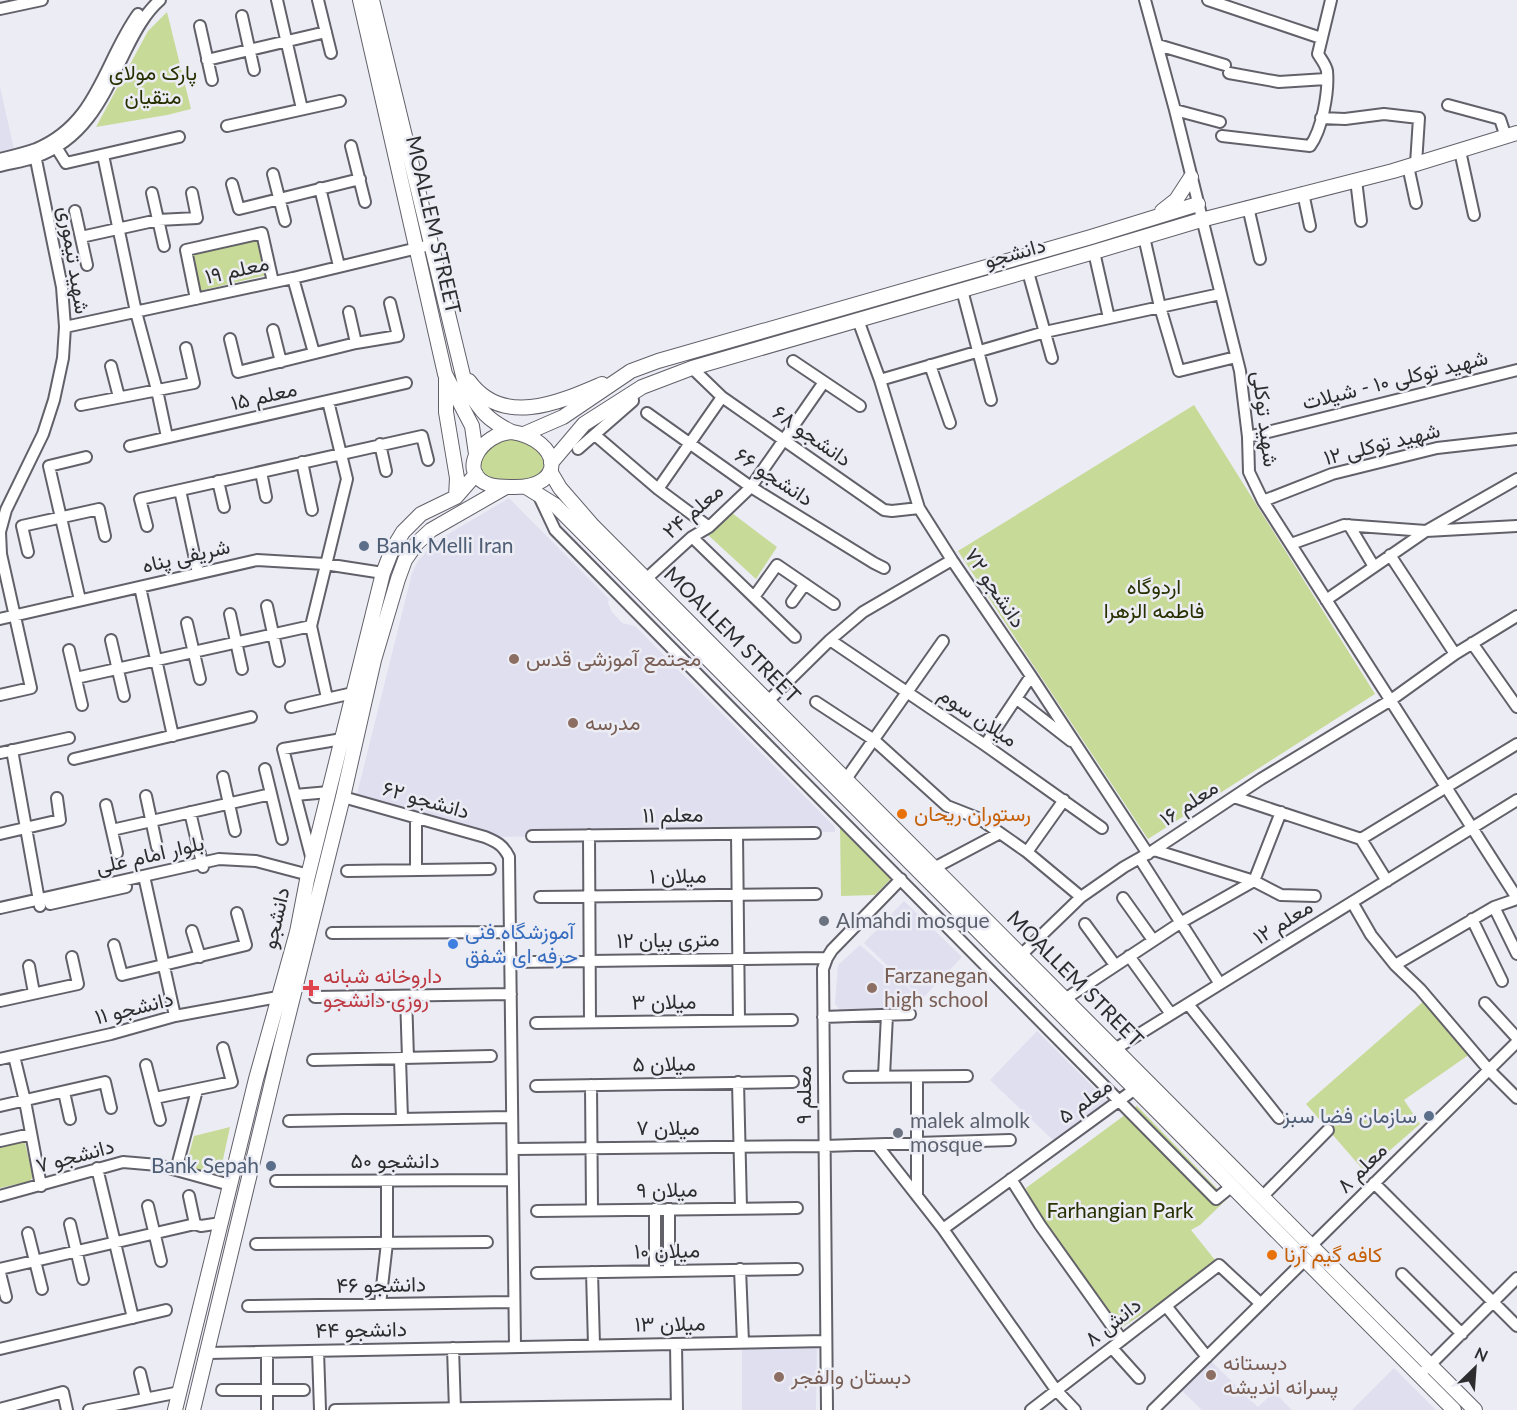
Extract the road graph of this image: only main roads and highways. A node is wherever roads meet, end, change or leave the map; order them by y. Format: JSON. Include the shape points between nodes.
{"nodes":[{"id":1,"x":360,"y":0,"type":"edge"},
{"id":2,"x":372,"y":0,"type":"edge"},
{"id":3,"x":1512,"y":135,"type":"edge"},
{"id":4,"x":1191,"y":177,"type":"road end"},
{"id":5,"x":1198,"y":204,"type":"road end"},
{"id":6,"x":1155,"y":217,"type":"junction"},
{"id":7,"x":424,"y":246,"type":"junction"},
{"id":8,"x":461,"y":368,"type":"junction"},
{"id":9,"x":631,"y":371,"type":"junction"},
{"id":10,"x":445,"y":374,"type":"junction"},
{"id":11,"x":574,"y":410,"type":"junction"},
{"id":12,"x":584,"y":424,"type":"junction"},
{"id":13,"x":518,"y":433,"type":"junction"},
{"id":14,"x":476,"y":454,"type":"junction"},
{"id":15,"x":550,"y":467,"type":"junction"},
{"id":16,"x":476,"y":474,"type":"junction"},
{"id":17,"x":506,"y":487,"type":"junction"},
{"id":18,"x":532,"y":490,"type":"junction"},
{"id":19,"x":456,"y":496,"type":"junction"},
{"id":20,"x":589,"y":530,"type":"junction"},
{"id":21,"x":368,"y":660,"type":"junction"},
{"id":22,"x":807,"y":749,"type":"junction"},
{"id":23,"x":209,"y":1269,"type":"junction"},
{"id":24,"x":228,"y":1271,"type":"junction"},
{"id":25,"x":204,"y":1289,"type":"junction"},
{"id":26,"x":222,"y":1295,"type":"junction"},
{"id":27,"x":175,"y":1410,"type":"edge"},
{"id":28,"x":193,"y":1410,"type":"edge"},
{"id":29,"x":1454,"y":1410,"type":"edge"},
{"id":30,"x":1474,"y":1410,"type":"edge"}],
"edges":[{"from":1,"to":7,"type":"main road","name":"MOALLEM STREET"},
{"from":2,"to":7,"type":"main road","name":"MOALLEM STREET"},
{"from":3,"to":12,"type":"main road","name":"دانشجو","via":[[692,368],[642,387]]},
{"from":4,"to":6,"type":"main road","via":[[1176,200]]},
{"from":5,"to":6,"type":"main road","name":"دانشجو"},
{"from":6,"to":9,"type":"main road","name":"دانشجو"},
{"from":7,"to":8,"type":"main road","name":"MOALLEM STREET"},
{"from":7,"to":10,"type":"main road","name":"MOALLEM STREET"},
{"from":8,"to":9,"type":"main road","via":[[486,399],[503,406],[529,408],[557,404]]},
{"from":8,"to":13,"type":"main road","name":"MOALLEM STREET","via":[[466,388],[477,405],[494,424]]},
{"from":9,"to":11,"type":"main road","name":"دانشجو"},
{"from":10,"to":14,"type":"main road","name":"MOALLEM STREET","via":[[472,426]]},
{"from":10,"to":19,"type":"main road"},
{"from":11,"to":12,"type":"main road"},
{"from":11,"to":13,"type":"main road","name":"دانشجو"},
{"from":12,"to":15,"type":"main road","name":"دانشجو"},
{"from":13,"to":14,"type":"main road","via":[[491,437]]},
{"from":13,"to":15,"type":"main road","via":[[533,437],[547,448]]},
{"from":14,"to":16,"type":"main road"},
{"from":15,"to":18,"type":"main road"},
{"from":15,"to":20,"type":"main road","name":"MOALLEM STREET"},
{"from":16,"to":17,"type":"main road","via":[[490,485]]},
{"from":16,"to":19,"type":"main road","name":"دانشجو"},
{"from":17,"to":18,"type":"main road"},
{"from":17,"to":21,"type":"main road","name":"دانشجو","via":[[432,530],[417,543],[405,560]]},
{"from":18,"to":20,"type":"main road","name":"MOALLEM STREET"},
{"from":19,"to":21,"type":"main road","name":"دانشجو","via":[[421,514],[392,550],[383,573]]},
{"from":20,"to":22,"type":"main road","name":"MOALLEM STREET","via":[[710,661]]},
{"from":20,"to":22,"type":"main road","name":"MOALLEM STREET","via":[[646,579],[768,701]]},
{"from":21,"to":23,"type":"main road","name":"دانشجو","via":[[353,693],[304,873],[297,932]]},
{"from":21,"to":24,"type":"main road","name":"دانشجو","via":[[343,797]]},
{"from":22,"to":29,"type":"main road","name":"MOALLEM STREET","via":[[865,817]]},
{"from":22,"to":30,"type":"main road","name":"MOALLEM STREET","via":[[846,779]]},
{"from":23,"to":24,"type":"main road","via":[[218,1276]]},
{"from":23,"to":25,"type":"main road","name":"دانشجو"},
{"from":24,"to":26,"type":"main road","name":"دانشجو"},
{"from":25,"to":26,"type":"main road","via":[[214,1286]]},
{"from":25,"to":27,"type":"main road","name":"دانشجو"},
{"from":26,"to":28,"type":"main road","name":"دانشجو"}]}
